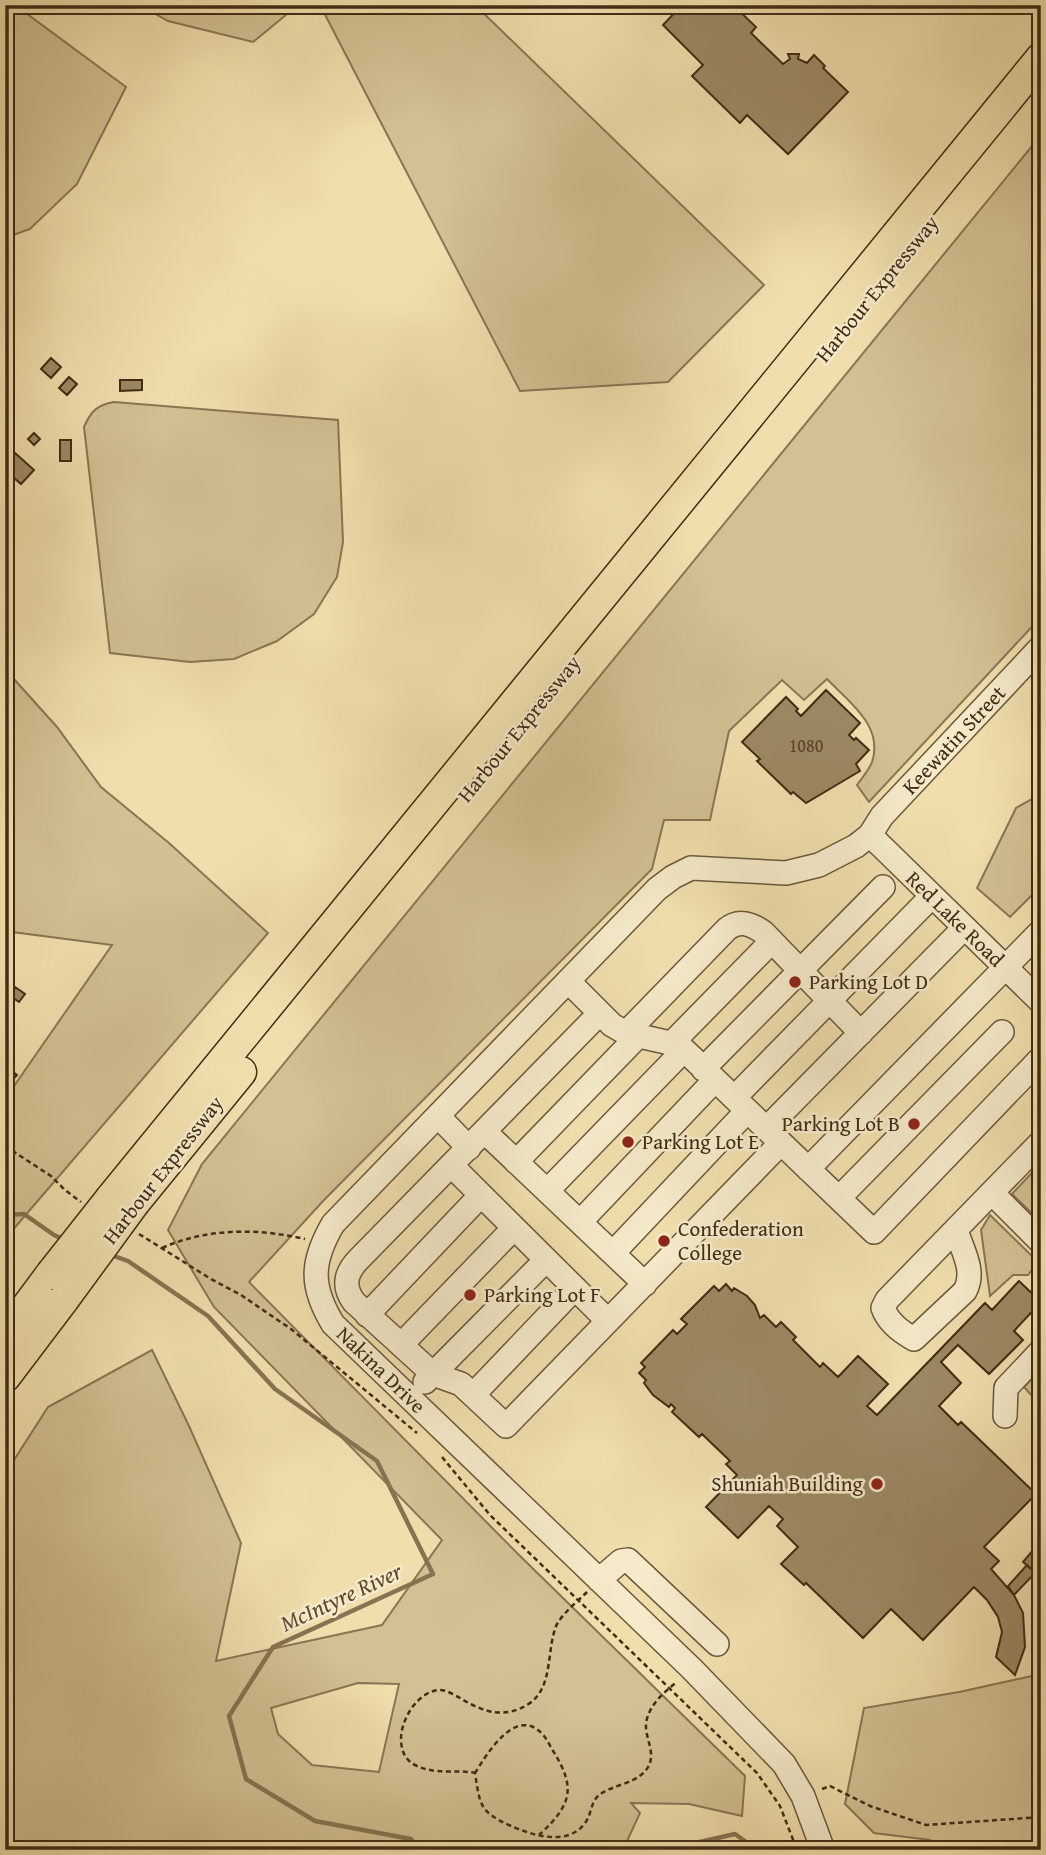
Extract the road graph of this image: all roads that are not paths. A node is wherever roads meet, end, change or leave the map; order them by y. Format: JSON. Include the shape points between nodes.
{"nodes":[{"id":1,"x":1041,"y":58,"type":"edge"},
{"id":2,"x":1041,"y":88,"type":"edge"},
{"id":3,"x":1041,"y":647,"type":"edge"},
{"id":4,"x":870,"y":835,"type":"junction"},
{"id":5,"x":883,"y":887,"type":"dead end"},
{"id":6,"x":931,"y":897,"type":"junction"},
{"id":7,"x":964,"y":929,"type":"junction"},
{"id":8,"x":772,"y":941,"type":"junction"},
{"id":9,"x":1036,"y":945,"type":"edge"},
{"id":10,"x":1005,"y":968,"type":"junction"},
{"id":11,"x":800,"y":972,"type":"junction"},
{"id":12,"x":568,"y":981,"type":"junction"},
{"id":13,"x":829,"y":1001,"type":"junction"},
{"id":14,"x":1041,"y":1002,"type":"edge"},
{"id":15,"x":600,"y":1013,"type":"junction"},
{"id":16,"x":1002,"y":1032,"type":"dead end"},
{"id":17,"x":860,"y":1033,"type":"junction"},
{"id":18,"x":632,"y":1034,"type":"junction"},
{"id":19,"x":678,"y":1046,"type":"junction"},
{"id":20,"x":1041,"y":1058,"type":"edge"},
{"id":21,"x":709,"y":1074,"type":"junction"},
{"id":22,"x":740,"y":1104,"type":"junction"},
{"id":23,"x":438,"y":1116,"type":"junction"},
{"id":24,"x":773,"y":1136,"type":"junction"},
{"id":25,"x":477,"y":1140,"type":"junction"},
{"id":26,"x":1041,"y":1142,"type":"edge"},
{"id":27,"x":516,"y":1162,"type":"junction"},
{"id":28,"x":452,"y":1166,"type":"junction"},
{"id":29,"x":808,"y":1169,"type":"junction"},
{"id":30,"x":547,"y":1191,"type":"junction"},
{"id":31,"x":992,"y":1193,"type":"junction"},
{"id":32,"x":481,"y":1195,"type":"junction"},
{"id":33,"x":839,"y":1198,"type":"junction"},
{"id":34,"x":117,"y":1209,"type":"junction"},
{"id":35,"x":580,"y":1222,"type":"junction"},
{"id":36,"x":514,"y":1228,"type":"junction"},
{"id":37,"x":956,"y":1230,"type":"junction"},
{"id":38,"x":1041,"y":1242,"type":"edge"},
{"id":39,"x":613,"y":1254,"type":"junction"},
{"id":40,"x":546,"y":1260,"type":"junction"},
{"id":41,"x":645,"y":1284,"type":"junction"},
{"id":42,"x":58,"y":1286,"type":"junction"},
{"id":43,"x":575,"y":1289,"type":"junction"},
{"id":44,"x":368,"y":1315,"type":"junction"},
{"id":45,"x":608,"y":1321,"type":"junction"},
{"id":46,"x":5,"y":1336,"type":"edge"},
{"id":47,"x":401,"y":1345,"type":"junction"},
{"id":48,"x":1041,"y":1351,"type":"edge"},
{"id":49,"x":433,"y":1374,"type":"junction"},
{"id":50,"x":5,"y":1377,"type":"edge"},
{"id":51,"x":473,"y":1395,"type":"junction"},
{"id":52,"x":410,"y":1398,"type":"junction"},
{"id":53,"x":1005,"y":1416,"type":"dead end"},
{"id":54,"x":599,"y":1580,"type":"junction"},
{"id":55,"x":717,"y":1644,"type":"dead end"},
{"id":56,"x":823,"y":1850,"type":"edge"}],
"edges":[{"from":1,"to":34,"type":"main road","name":"Harbour Expressway"},
{"from":2,"to":34,"type":"main road","name":"Harbour Expressway"},
{"from":3,"to":4,"type":"street","name":"Keewatin Street","via":[[882,816]]},
{"from":4,"to":6,"type":"street","name":"Red Lake Road"},
{"from":4,"to":12,"type":"street","name":"Nakina Drive","via":[[803,870],[691,868],[657,889]]},
{"from":5,"to":11,"type":"street"},
{"from":6,"to":7,"type":"street","name":"Red Lake Road"},
{"from":6,"to":13,"type":"street"},
{"from":7,"to":10,"type":"street","name":"Red Lake Road"},
{"from":7,"to":17,"type":"street"},
{"from":8,"to":11,"type":"street"},
{"from":8,"to":18,"type":"street","via":[[752,925],[731,926]]},
{"from":8,"to":19,"type":"street"},
{"from":9,"to":10,"type":"street"},
{"from":10,"to":14,"type":"street","name":"Red Lake Road"},
{"from":10,"to":29,"type":"street"},
{"from":11,"to":13,"type":"street"},
{"from":11,"to":21,"type":"street"},
{"from":12,"to":15,"type":"street"},
{"from":12,"to":23,"type":"street","name":"Nakina Drive"},
{"from":13,"to":17,"type":"street"},
{"from":13,"to":22,"type":"street"},
{"from":15,"to":18,"type":"street"},
{"from":15,"to":25,"type":"street"},
{"from":16,"to":33,"type":"street"},
{"from":17,"to":24,"type":"street"},
{"from":18,"to":19,"type":"street"},
{"from":18,"to":27,"type":"street"},
{"from":19,"to":21,"type":"street"},
{"from":19,"to":30,"type":"street"},
{"from":20,"to":33,"type":"street","via":[[874,1232]]},
{"from":21,"to":22,"type":"street"},
{"from":21,"to":35,"type":"street"},
{"from":22,"to":24,"type":"street"},
{"from":22,"to":39,"type":"street"},
{"from":23,"to":25,"type":"street"},
{"from":23,"to":52,"type":"street","name":"Nakina Drive","via":[[333,1224],[316,1260],[322,1306],[333,1324]]},
{"from":24,"to":29,"type":"street"},
{"from":24,"to":41,"type":"street"},
{"from":25,"to":27,"type":"street"},
{"from":25,"to":28,"type":"street"},
{"from":26,"to":31,"type":"street"},
{"from":27,"to":30,"type":"street"},
{"from":28,"to":32,"type":"street"},
{"from":28,"to":44,"type":"street","via":[[351,1267],[346,1281],[349,1294]]},
{"from":29,"to":33,"type":"street"},
{"from":30,"to":35,"type":"street"},
{"from":31,"to":37,"type":"street"},
{"from":31,"to":38,"type":"street"},
{"from":32,"to":36,"type":"street"},
{"from":32,"to":44,"type":"street"},
{"from":34,"to":42,"type":"main road","name":"Harbour Expressway","bridge":true},
{"from":35,"to":39,"type":"street"},
{"from":36,"to":40,"type":"street"},
{"from":36,"to":47,"type":"street"},
{"from":37,"to":37,"type":"street","via":[[883,1308],[887,1317],[914,1339],[970,1282]]},
{"from":39,"to":41,"type":"street"},
{"from":40,"to":43,"type":"street"},
{"from":40,"to":49,"type":"street"},
{"from":41,"to":45,"type":"street"},
{"from":42,"to":46,"type":"main road","name":"Harbour Expressway"},
{"from":42,"to":50,"type":"main road","name":"Harbour Expressway"},
{"from":43,"to":45,"type":"street"},
{"from":43,"to":51,"type":"street"},
{"from":44,"to":47,"type":"street"},
{"from":45,"to":51,"type":"street","via":[[506,1426]]},
{"from":47,"to":49,"type":"street"},
{"from":48,"to":53,"type":"street","via":[[1006,1388]]},
{"from":49,"to":51,"type":"street","via":[[461,1384]]},
{"from":49,"to":52,"type":"street"},
{"from":52,"to":54,"type":"street","name":"Nakina Drive"},
{"from":54,"to":55,"type":"street","via":[[628,1560]]},
{"from":54,"to":56,"type":"street","name":"Nakina Drive","via":[[784,1764]]}]}
